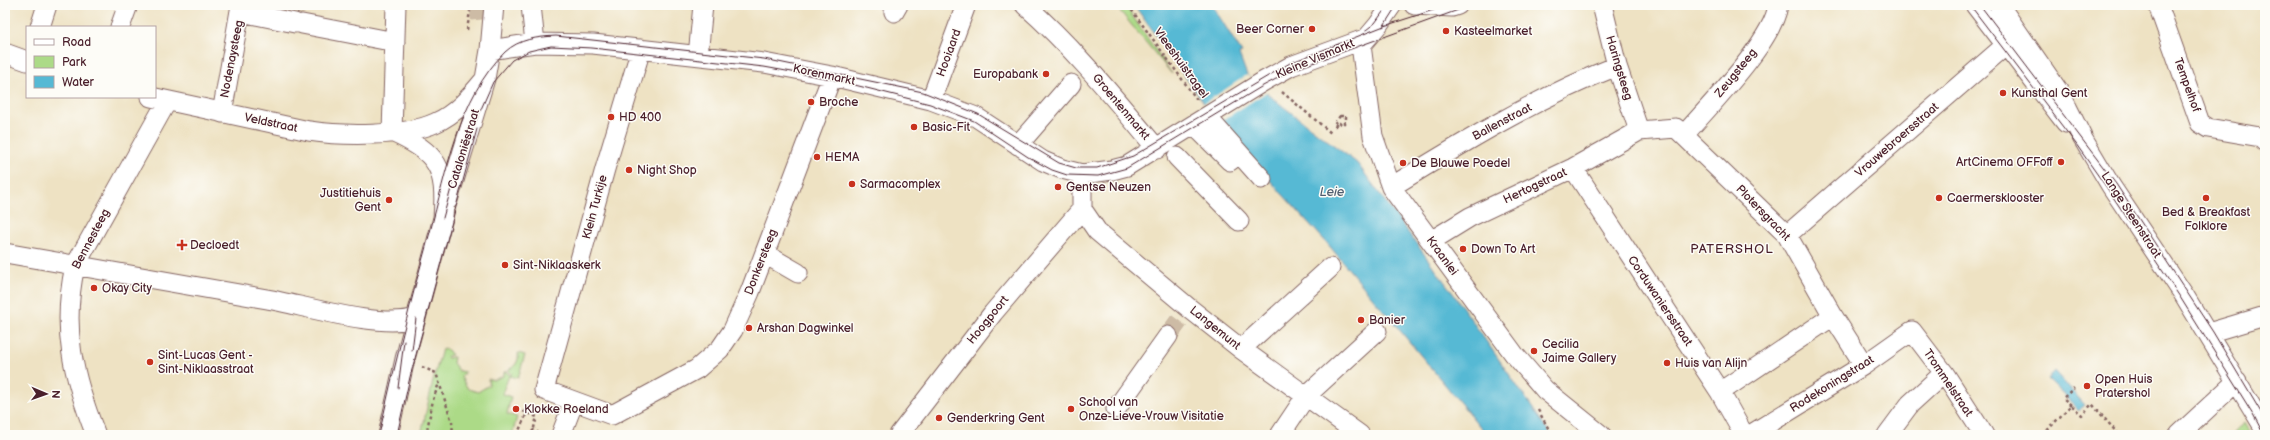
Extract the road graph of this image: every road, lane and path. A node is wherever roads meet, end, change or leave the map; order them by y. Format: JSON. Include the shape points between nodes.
{"nodes":[{"id":1,"x":47,"y":5,"type":"edge"},
{"id":2,"x":128,"y":5,"type":"edge"},
{"id":3,"x":396,"y":5,"type":"edge"},
{"id":4,"x":494,"y":5,"type":"edge"},
{"id":5,"x":966,"y":5,"type":"edge"},
{"id":6,"x":1025,"y":5,"type":"edge"},
{"id":7,"x":1128,"y":5,"type":"edge"},
{"id":8,"x":1392,"y":5,"type":"edge"},
{"id":9,"x":1414,"y":5,"type":"edge"},
{"id":10,"x":1458,"y":5,"type":"edge"},
{"id":11,"x":1602,"y":5,"type":"edge"},
{"id":12,"x":1778,"y":5,"type":"edge"},
{"id":13,"x":1975,"y":5,"type":"edge"},
{"id":14,"x":1999,"y":5,"type":"edge"},
{"id":15,"x":2158,"y":5,"type":"edge"},
{"id":16,"x":702,"y":7,"type":"edge"},
{"id":17,"x":241,"y":9,"type":"edge"},
{"id":18,"x":531,"y":11,"type":"edge"},
{"id":19,"x":470,"y":12,"type":"dead end"},
{"id":20,"x":40,"y":26,"type":"edge"},
{"id":21,"x":120,"y":26,"type":"edge"},
{"id":22,"x":467,"y":30,"type":"dead end"},
{"id":23,"x":1367,"y":38,"type":"junction"},
{"id":24,"x":395,"y":42,"type":"junction"},
{"id":25,"x":535,"y":43,"type":"junction"},
{"id":26,"x":2006,"y":45,"type":"junction"},
{"id":27,"x":641,"y":49,"type":"junction"},
{"id":28,"x":490,"y":50,"type":"junction"},
{"id":29,"x":5,"y":54,"type":"edge"},
{"id":30,"x":698,"y":56,"type":"junction"},
{"id":31,"x":26,"y":61,"type":"edge"},
{"id":32,"x":1083,"y":61,"type":"junction"},
{"id":33,"x":1617,"y":66,"type":"junction"},
{"id":34,"x":832,"y":76,"type":"junction"},
{"id":35,"x":484,"y":79,"type":"junction"},
{"id":36,"x":1267,"y":79,"type":"junction"},
{"id":37,"x":159,"y":99,"type":"edge"},
{"id":38,"x":939,"y":103,"type":"junction"},
{"id":39,"x":222,"y":113,"type":"junction"},
{"id":40,"x":1204,"y":116,"type":"junction"},
{"id":41,"x":1346,"y":116,"type":"joint"},
{"id":42,"x":1639,"y":131,"type":"junction"},
{"id":43,"x":392,"y":132,"type":"junction"},
{"id":44,"x":1331,"y":133,"type":"dead end"},
{"id":45,"x":1684,"y":135,"type":"junction"},
{"id":46,"x":1014,"y":142,"type":"junction"},
{"id":47,"x":2265,"y":142,"type":"edge"},
{"id":48,"x":1157,"y":149,"type":"junction"},
{"id":49,"x":1177,"y":157,"type":"dead end"},
{"id":50,"x":1573,"y":168,"type":"junction"},
{"id":51,"x":1082,"y":174,"type":"junction"},
{"id":52,"x":1255,"y":178,"type":"dead end"},
{"id":53,"x":2111,"y":186,"type":"junction"},
{"id":54,"x":1391,"y":187,"type":"junction"},
{"id":55,"x":1082,"y":209,"type":"junction"},
{"id":56,"x":443,"y":218,"type":"junction"},
{"id":57,"x":1239,"y":220,"type":"dead end"},
{"id":58,"x":1787,"y":235,"type":"junction"},
{"id":59,"x":1431,"y":241,"type":"junction"},
{"id":60,"x":5,"y":253,"type":"edge"},
{"id":61,"x":765,"y":254,"type":"junction"},
{"id":62,"x":75,"y":266,"type":"junction"},
{"id":63,"x":1330,"y":268,"type":"dead end"},
{"id":64,"x":798,"y":273,"type":"dead end"},
{"id":65,"x":1833,"y":316,"type":"junction"},
{"id":66,"x":2265,"y":316,"type":"edge"},
{"id":67,"x":416,"y":318,"type":"junction"},
{"id":68,"x":1377,"y":331,"type":"dead end"},
{"id":69,"x":1912,"y":331,"type":"joint"},
{"id":70,"x":2208,"y":333,"type":"junction"},
{"id":71,"x":1168,"y":336,"type":"tunnel mouth"},
{"id":72,"x":1241,"y":349,"type":"junction"},
{"id":73,"x":405,"y":359,"type":"junction"},
{"id":74,"x":1864,"y":365,"type":"junction"},
{"id":75,"x":1944,"y":373,"type":"junction"},
{"id":76,"x":2237,"y":381,"type":"junction"},
{"id":77,"x":440,"y":382,"type":"junction"},
{"id":78,"x":2074,"y":388,"type":"dead end"},
{"id":79,"x":1720,"y":392,"type":"junction"},
{"id":80,"x":1306,"y":396,"type":"junction"},
{"id":81,"x":574,"y":401,"type":"junction"},
{"id":82,"x":2071,"y":404,"type":"junction"},
{"id":83,"x":1116,"y":409,"type":"dead end"},
{"id":84,"x":523,"y":412,"type":"dead end"},
{"id":85,"x":527,"y":413,"type":"junction"},
{"id":86,"x":2264,"y":425,"type":"edge"},
{"id":87,"x":534,"y":430,"type":"junction"},
{"id":88,"x":538,"y":432,"type":"dead end"},
{"id":89,"x":96,"y":435,"type":"edge"},
{"id":90,"x":388,"y":435,"type":"edge"},
{"id":91,"x":426,"y":435,"type":"edge"},
{"id":92,"x":453,"y":435,"type":"edge"},
{"id":93,"x":517,"y":435,"type":"edge"},
{"id":94,"x":527,"y":435,"type":"edge"},
{"id":95,"x":532,"y":435,"type":"edge"},
{"id":96,"x":561,"y":435,"type":"edge"},
{"id":97,"x":898,"y":435,"type":"edge"},
{"id":98,"x":1280,"y":435,"type":"edge"},
{"id":99,"x":1360,"y":435,"type":"edge"},
{"id":100,"x":1601,"y":435,"type":"edge"},
{"id":101,"x":1744,"y":435,"type":"edge"},
{"id":102,"x":1750,"y":435,"type":"edge"},
{"id":103,"x":1888,"y":435,"type":"edge"},
{"id":104,"x":1984,"y":435,"type":"edge"},
{"id":105,"x":2043,"y":435,"type":"edge"},
{"id":106,"x":2120,"y":435,"type":"edge"},
{"id":107,"x":2179,"y":435,"type":"edge"}],
"edges":[{"from":1,"to":20,"type":"street"},
{"from":2,"to":21,"type":"street"},
{"from":3,"to":24,"type":"street"},
{"from":4,"to":28,"type":"street"},
{"from":5,"to":38,"type":"street","name":"Hooiaard"},
{"from":6,"to":32,"type":"street"},
{"from":7,"to":40,"type":"path","name":"Vleeshuistragel"},
{"from":8,"to":23,"type":"street"},
{"from":9,"to":10,"type":"street"},
{"from":11,"to":33,"type":"street","name":"Haringsteeg"},
{"from":12,"to":45,"type":"street","name":"Zeugsteeg","via":[[1770,29]]},
{"from":13,"to":26,"type":"street"},
{"from":14,"to":53,"type":"street","name":"Lange Steenstraat","via":[[2061,95]]},
{"from":15,"to":47,"type":"street","name":"Tempelhof","via":[[2200,123],[2208,128],[2260,137]]},
{"from":16,"to":30,"type":"street"},
{"from":17,"to":24,"type":"street"},
{"from":17,"to":39,"type":"street","name":"Nodenaysteeg"},
{"from":18,"to":25,"type":"street"},
{"from":19,"to":22,"type":"path"},
{"from":23,"to":36,"type":"street","name":"Kleine Vismarkt","via":[[1291,66]]},
{"from":23,"to":54,"type":"street","name":"Kraanlei","via":[[1361,44],[1373,136]]},
{"from":24,"to":43,"type":"street"},
{"from":25,"to":27,"type":"street","name":"Korenmarkt","via":[[593,44]]},
{"from":25,"to":28,"type":"street","name":"Korenmarkt"},
{"from":26,"to":53,"type":"street"},
{"from":26,"to":58,"type":"street","name":"Vrouwebroersstraat"},
{"from":27,"to":30,"type":"street","name":"Korenmarkt"},
{"from":27,"to":81,"type":"street","name":"Klein Turkije","via":[[544,390]]},
{"from":28,"to":35,"type":"street"},
{"from":29,"to":31,"type":"street"},
{"from":30,"to":34,"type":"street","name":"Korenmarkt","via":[[764,63]]},
{"from":32,"to":46,"type":"street","name":"Groentenmarkt","via":[[1072,82]]},
{"from":32,"to":48,"type":"street","name":"Groentenmarkt"},
{"from":33,"to":42,"type":"street","name":"Haringsteeg"},
{"from":33,"to":54,"type":"street","name":"Ballenstraat","via":[[1577,82],[1461,144]]},
{"from":34,"to":38,"type":"street","name":"Korenmarkt"},
{"from":34,"to":61,"type":"street","name":"Donkersteeg"},
{"from":35,"to":43,"type":"street","name":"Veldstraat","via":[[465,102],[436,123]]},
{"from":35,"to":56,"type":"street","name":"Cataloniëstraat"},
{"from":36,"to":40,"type":"street","name":"Kleine Vismarkt"},
{"from":36,"to":44,"type":"path"},
{"from":37,"to":39,"type":"street","name":"Veldstraat"},
{"from":37,"to":62,"type":"street","name":"Bennesteeg"},
{"from":38,"to":46,"type":"street","name":"Korenmarkt","via":[[976,117]]},
{"from":39,"to":43,"type":"street","name":"Veldstraat","via":[[334,135]]},
{"from":40,"to":48,"type":"street","name":"Groentenmarkt"},
{"from":40,"to":52,"type":"street"},
{"from":41,"to":41,"type":"path","via":[[1346,121],[1342,125],[1338,122],[1335,126],[1340,116]]},
{"from":42,"to":45,"type":"street","name":"Plotersgracht","via":[[1676,128]]},
{"from":42,"to":50,"type":"street","name":"Hertogstraat"},
{"from":43,"to":56,"type":"street","via":[[423,147],[433,158],[444,182]]},
{"from":45,"to":58,"type":"street","name":"Plotersgracht"},
{"from":46,"to":51,"type":"street","name":"Groentenmarkt","via":[[1043,161]]},
{"from":48,"to":51,"type":"street","name":"Groentenmarkt","via":[[1127,166]]},
{"from":49,"to":57,"type":"street"},
{"from":50,"to":59,"type":"street","name":"Hertogstraat","via":[[1470,217]]},
{"from":50,"to":79,"type":"street","name":"Corduwaniersstraat"},
{"from":51,"to":55,"type":"street"},
{"from":53,"to":70,"type":"street","name":"Lange Steenstraat"},
{"from":54,"to":59,"type":"street","name":"Kraanlei"},
{"from":55,"to":72,"type":"street","name":"Langemunt","via":[[1097,231],[1185,313]]},
{"from":55,"to":97,"type":"street","name":"Hoogpoort","via":[[993,314]]},
{"from":56,"to":67,"type":"street"},
{"from":58,"to":65,"type":"street","name":"Plotersgracht"},
{"from":59,"to":100,"type":"street","name":"Kraanlei","via":[[1498,335],[1545,390]]},
{"from":60,"to":62,"type":"street"},
{"from":61,"to":64,"type":"street"},
{"from":61,"to":81,"type":"street","name":"Donkersteeg","via":[[733,330],[720,349],[697,369],[612,414]]},
{"from":62,"to":67,"type":"street","via":[[342,314],[405,321]]},
{"from":62,"to":89,"type":"street","name":"Bennesteeg","via":[[68,314],[71,356],[90,402]]},
{"from":63,"to":72,"type":"street"},
{"from":65,"to":74,"type":"street","name":"Plotersgracht"},
{"from":65,"to":79,"type":"street"},
{"from":66,"to":70,"type":"street"},
{"from":67,"to":73,"type":"street"},
{"from":68,"to":80,"type":"street"},
{"from":69,"to":74,"type":"street","name":"Rodekoningstraat"},
{"from":69,"to":75,"type":"street","name":"Trommelstraat"},
{"from":70,"to":76,"type":"street","name":"Lange Steenstraat"},
{"from":71,"to":83,"type":"street"},
{"from":72,"to":80,"type":"street","name":"Langemunt"},
{"from":73,"to":77,"type":"path","via":[[436,373]]},
{"from":73,"to":90,"type":"street"},
{"from":74,"to":102,"type":"street","name":"Rodekoningstraat"},
{"from":75,"to":103,"type":"street","via":[[1910,404]]},
{"from":75,"to":104,"type":"street","name":"Trommelstraat"},
{"from":76,"to":86,"type":"street","name":"Lange Steenstraat"},
{"from":76,"to":107,"type":"street"},
{"from":77,"to":91,"type":"path","via":[[433,400]]},
{"from":77,"to":92,"type":"path","via":[[452,422]]},
{"from":78,"to":82,"type":"path","via":[[2063,398]]},
{"from":79,"to":101,"type":"street","name":"Corduwaniersstraat"},
{"from":80,"to":98,"type":"street"},
{"from":80,"to":99,"type":"street","name":"Langemunt"},
{"from":81,"to":96,"type":"street"},
{"from":82,"to":105,"type":"path"},
{"from":82,"to":106,"type":"path","via":[[2082,415],[2092,404]]},
{"from":84,"to":85,"type":"path"},
{"from":85,"to":87,"type":"path","via":[[537,417]]},
{"from":85,"to":93,"type":"path"},
{"from":87,"to":88,"type":"path"},
{"from":87,"to":94,"type":"path"},
{"from":87,"to":95,"type":"path"}]}
